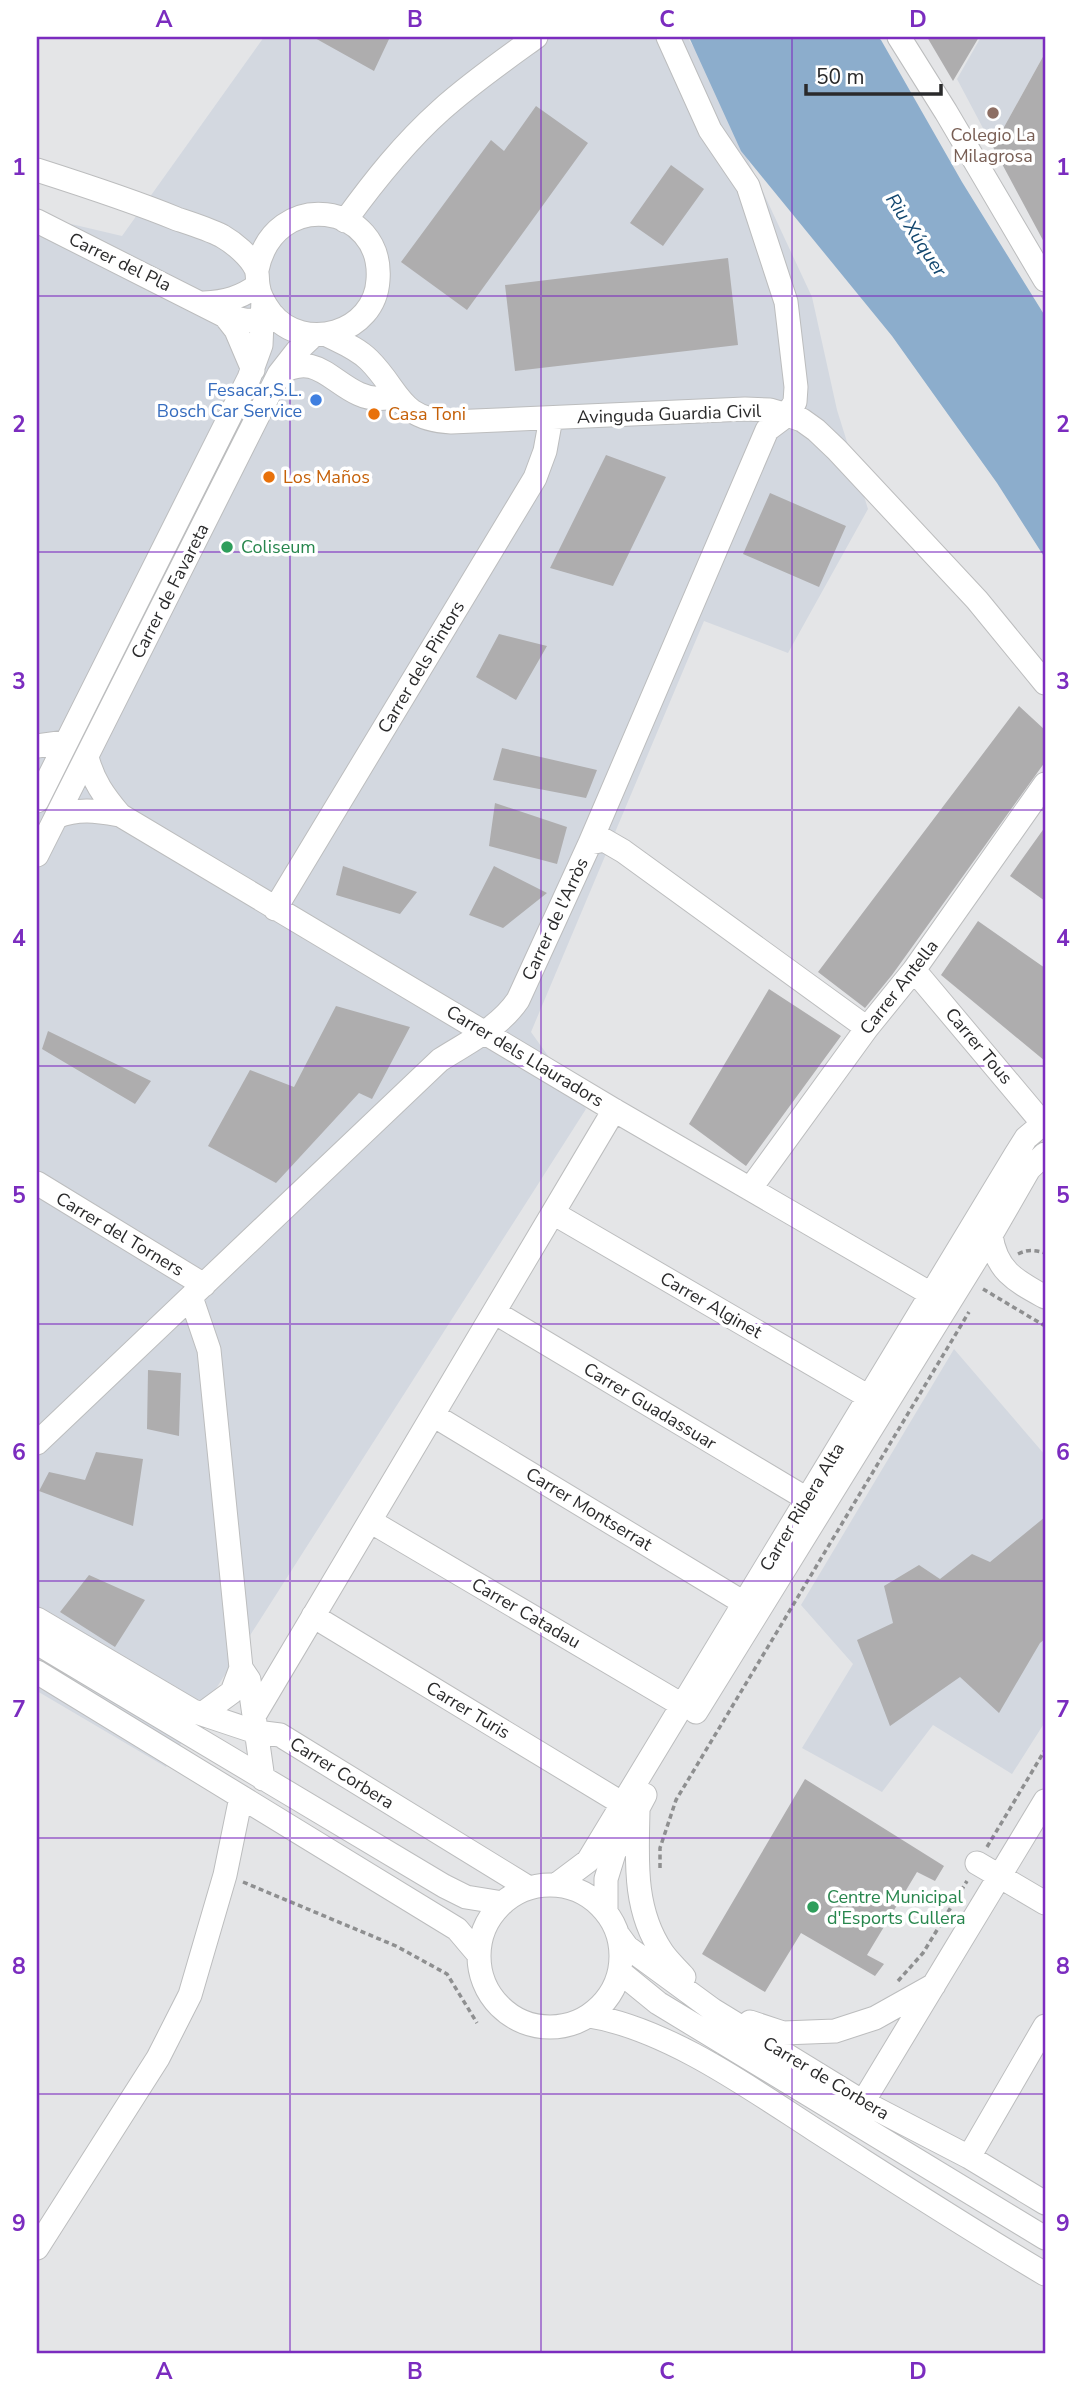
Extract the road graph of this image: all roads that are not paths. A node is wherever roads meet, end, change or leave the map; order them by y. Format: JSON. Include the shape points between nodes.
{"nodes":[{"id":1,"x":536,"y":37,"type":"edge"},
{"id":2,"x":668,"y":37,"type":"edge"},
{"id":3,"x":899,"y":37,"type":"edge"},
{"id":4,"x":37,"y":170,"type":"edge"},
{"id":5,"x":37,"y":221,"type":"edge"},
{"id":6,"x":345,"y":221,"type":"junction"},
{"id":7,"x":276,"y":230,"type":"junction"},
{"id":8,"x":222,"y":236,"type":"junction"},
{"id":9,"x":1045,"y":280,"type":"edge"},
{"id":10,"x":260,"y":294,"type":"junction"},
{"id":11,"x":204,"y":303,"type":"junction"},
{"id":12,"x":363,"y":315,"type":"junction"},
{"id":13,"x":225,"y":316,"type":"junction"},
{"id":14,"x":320,"y":335,"type":"junction"},
{"id":15,"x":370,"y":361,"type":"junction"},
{"id":16,"x":253,"y":370,"type":"junction"},
{"id":17,"x":279,"y":374,"type":"junction"},
{"id":18,"x":397,"y":397,"type":"junction"},
{"id":19,"x":788,"y":415,"type":"junction"},
{"id":20,"x":551,"y":418,"type":"junction"},
{"id":21,"x":1045,"y":683,"type":"edge"},
{"id":22,"x":66,"y":743,"type":"junction"},
{"id":23,"x":37,"y":746,"type":"edge"},
{"id":24,"x":86,"y":757,"type":"junction"},
{"id":25,"x":1045,"y":784,"type":"edge"},
{"id":26,"x":37,"y":801,"type":"edge"},
{"id":27,"x":120,"y":815,"type":"junction"},
{"id":28,"x":56,"y":817,"type":"junction"},
{"id":29,"x":590,"y":843,"type":"junction"},
{"id":30,"x":37,"y":855,"type":"edge"},
{"id":31,"x":275,"y":909,"type":"junction"},
{"id":32,"x":914,"y":970,"type":"junction"},
{"id":33,"x":867,"y":1028,"type":"junction"},
{"id":34,"x":485,"y":1031,"type":"junction"},
{"id":35,"x":614,"y":1110,"type":"junction"},
{"id":36,"x":1045,"y":1124,"type":"edge"},
{"id":37,"x":1045,"y":1154,"type":"edge"},
{"id":38,"x":37,"y":1183,"type":"edge"},
{"id":39,"x":750,"y":1189,"type":"junction"},
{"id":40,"x":553,"y":1213,"type":"junction"},
{"id":41,"x":991,"y":1235,"type":"junction"},
{"id":42,"x":198,"y":1291,"type":"junction"},
{"id":43,"x":931,"y":1294,"type":"junction"},
{"id":44,"x":1045,"y":1297,"type":"edge"},
{"id":45,"x":494,"y":1312,"type":"junction"},
{"id":46,"x":869,"y":1397,"type":"junction"},
{"id":47,"x":433,"y":1415,"type":"junction"},
{"id":48,"x":37,"y":1443,"type":"edge"},
{"id":49,"x":807,"y":1499,"type":"junction"},
{"id":50,"x":370,"y":1521,"type":"junction"},
{"id":51,"x":744,"y":1603,"type":"junction"},
{"id":52,"x":313,"y":1616,"type":"junction"},
{"id":53,"x":37,"y":1619,"type":"edge"},
{"id":54,"x":37,"y":1643,"type":"edge"},
{"id":55,"x":242,"y":1668,"type":"junction"},
{"id":56,"x":37,"y":1672,"type":"edge"},
{"id":57,"x":682,"y":1705,"type":"junction"},
{"id":58,"x":202,"y":1714,"type":"junction"},
{"id":59,"x":255,"y":1724,"type":"junction"},
{"id":60,"x":263,"y":1779,"type":"junction"},
{"id":61,"x":241,"y":1797,"type":"junction"},
{"id":62,"x":1045,"y":1801,"type":"edge"},
{"id":63,"x":631,"y":1805,"type":"junction"},
{"id":64,"x":977,"y":1863,"type":"road end"},
{"id":65,"x":999,"y":1876,"type":"junction"},
{"id":66,"x":555,"y":1885,"type":"junction"},
{"id":67,"x":529,"y":1888,"type":"junction"},
{"id":68,"x":503,"y":1903,"type":"junction"},
{"id":69,"x":1045,"y":1903,"type":"edge"},
{"id":70,"x":607,"y":1912,"type":"junction"},
{"id":71,"x":619,"y":1936,"type":"junction"},
{"id":72,"x":478,"y":1955,"type":"junction"},
{"id":73,"x":620,"y":1972,"type":"junction"},
{"id":74,"x":934,"y":1985,"type":"junction"},
{"id":75,"x":713,"y":2010,"type":"junction"},
{"id":76,"x":589,"y":2016,"type":"junction"},
{"id":77,"x":1045,"y":2026,"type":"edge"},
{"id":78,"x":863,"y":2102,"type":"junction"},
{"id":79,"x":969,"y":2157,"type":"junction"},
{"id":80,"x":1045,"y":2203,"type":"edge"},
{"id":81,"x":1045,"y":2238,"type":"edge"},
{"id":82,"x":37,"y":2248,"type":"edge"},
{"id":83,"x":1045,"y":2274,"type":"edge"}],
"edges":[{"from":1,"to":6,"type":"street","via":[[440,111],[398,152]]},
{"from":2,"to":19,"type":"street","via":[[710,130],[748,186],[786,302],[796,387]]},
{"from":3,"to":9,"type":"street"},
{"from":4,"to":8,"type":"street"},
{"from":5,"to":11,"type":"street","name":"Carrer del Pla"},
{"from":6,"to":7,"type":"street","via":[[312,214]]},
{"from":6,"to":12,"type":"street","via":[[371,244],[377,262],[374,299]]},
{"from":7,"to":8,"type":"street"},
{"from":7,"to":10,"type":"street","via":[[260,256]]},
{"from":8,"to":10,"type":"street","via":[[247,257]]},
{"from":10,"to":11,"type":"street"},
{"from":10,"to":13,"type":"street","name":"Carrer del Pla"},
{"from":10,"to":14,"type":"street","via":[[271,314],[284,325]]},
{"from":10,"to":16,"type":"street","name":"Carrer de Favareta","via":[[261,345]]},
{"from":11,"to":13,"type":"street","name":"Carrer del Pla"},
{"from":12,"to":14,"type":"street","via":[[353,324]]},
{"from":12,"to":15,"type":"street"},
{"from":13,"to":16,"type":"street","name":"Carrer del Pla"},
{"from":14,"to":15,"type":"street"},
{"from":14,"to":17,"type":"street","name":"Carrer de Favareta","via":[[297,351]]},
{"from":15,"to":18,"type":"street","name":"Avinguda Guardia Civil"},
{"from":16,"to":22,"type":"street","name":"Carrer de Favareta"},
{"from":17,"to":18,"type":"street","via":[[290,366],[317,368],[361,395],[381,400]]},
{"from":17,"to":24,"type":"street","name":"Carrer de Favareta"},
{"from":18,"to":20,"type":"street","name":"Avinguda Guardia Civil","via":[[431,421]]},
{"from":19,"to":20,"type":"street","name":"Avinguda Guardia Civil","via":[[745,409]]},
{"from":19,"to":21,"type":"street","name":"Avinguda Guardia Civil","via":[[802,420],[837,450],[977,600]]},
{"from":19,"to":29,"type":"street","name":"Carrer de l'Arròs","via":[[767,430]]},
{"from":20,"to":31,"type":"street","name":"Carrer dels Pintors","via":[[535,478]]},
{"from":22,"to":23,"type":"street"},
{"from":22,"to":26,"type":"street","name":"Carrer de Favareta"},
{"from":24,"to":27,"type":"street","name":"Carrer dels Llauradors","via":[[99,790]]},
{"from":24,"to":28,"type":"street","name":"Carrer de Favareta"},
{"from":25,"to":32,"type":"street","name":"Carrer Antella"},
{"from":27,"to":28,"type":"street","name":"Carrer dels Llauradors","via":[[88,810]]},
{"from":27,"to":31,"type":"street","name":"Carrer dels Llauradors"},
{"from":28,"to":30,"type":"street","name":"Carrer de Favareta"},
{"from":29,"to":33,"type":"street","via":[[604,840],[623,851]]},
{"from":29,"to":34,"type":"street","name":"Carrer de l'Arròs","via":[[518,1000],[499,1023]]},
{"from":31,"to":34,"type":"street","name":"Carrer dels Llauradors"},
{"from":32,"to":33,"type":"street","name":"Carrer Antella"},
{"from":32,"to":36,"type":"street","name":"Carrer Tous"},
{"from":33,"to":39,"type":"street","name":"Carrer Antella"},
{"from":34,"to":35,"type":"street","name":"Carrer dels Llauradors"},
{"from":34,"to":42,"type":"street","name":"Carrer de l'Arròs","via":[[440,1060]]},
{"from":35,"to":39,"type":"street","name":"Carrer dels Llauradors"},
{"from":35,"to":40,"type":"street"},
{"from":36,"to":43,"type":"street","name":"Carrer Ribera Alta","via":[[1026,1138]]},
{"from":37,"to":41,"type":"street","name":"Carrer Ribera Alta","via":[[1029,1169]]},
{"from":38,"to":42,"type":"street","name":"Carrer del Torners"},
{"from":39,"to":43,"type":"street","name":"Carrer dels Llauradors"},
{"from":40,"to":45,"type":"street"},
{"from":40,"to":46,"type":"street","name":"Carrer Alginet"},
{"from":41,"to":44,"type":"street","via":[[993,1252],[1009,1275]]},
{"from":41,"to":63,"type":"street","name":"Carrer Ribera Alta"},
{"from":42,"to":48,"type":"street","name":"Carrer de l'Arròs"},
{"from":42,"to":55,"type":"street","via":[[209,1350]]},
{"from":43,"to":46,"type":"street","name":"Carrer Ribera Alta"},
{"from":45,"to":47,"type":"street"},
{"from":45,"to":49,"type":"street","name":"Carrer Guadassuar"},
{"from":46,"to":49,"type":"street","name":"Carrer Ribera Alta"},
{"from":47,"to":50,"type":"street"},
{"from":47,"to":51,"type":"street","name":"Carrer Montserrat"},
{"from":49,"to":51,"type":"street","name":"Carrer Ribera Alta"},
{"from":50,"to":52,"type":"street"},
{"from":50,"to":57,"type":"street","name":"Carrer Catadau"},
{"from":51,"to":57,"type":"street","name":"Carrer Ribera Alta"},
{"from":52,"to":59,"type":"street"},
{"from":52,"to":63,"type":"street","name":"Carrer Turis"},
{"from":53,"to":58,"type":"street","name":"Carrer Corbera"},
{"from":54,"to":60,"type":"street"},
{"from":55,"to":58,"type":"street","via":[[232,1692]]},
{"from":55,"to":59,"type":"street"},
{"from":56,"to":61,"type":"street"},
{"from":57,"to":63,"type":"street","name":"Carrer Ribera Alta"},
{"from":58,"to":59,"type":"street","name":"Carrer Corbera"},
{"from":59,"to":60,"type":"street"},
{"from":59,"to":67,"type":"street","name":"Carrer Corbera"},
{"from":60,"to":68,"type":"street","via":[[444,1886],[466,1896]]},
{"from":61,"to":72,"type":"street","via":[[457,1928]]},
{"from":61,"to":82,"type":"street","via":[[225,1875],[190,1995],[158,2058]]},
{"from":62,"to":65,"type":"street"},
{"from":63,"to":66,"type":"street","name":"Carrer Ribera Alta","via":[[588,1861]]},
{"from":63,"to":70,"type":"street","name":"Carrer Ribera Alta","via":[[606,1879]]},
{"from":63,"to":75,"type":"street","name":"Carrer Ribera Alta","via":[[637,1878],[647,1921],[662,1952]]},
{"from":64,"to":65,"type":"street"},
{"from":65,"to":69,"type":"street"},
{"from":65,"to":74,"type":"street"},
{"from":66,"to":67,"type":"street"},
{"from":66,"to":70,"type":"street","via":[[575,1889]]},
{"from":67,"to":68,"type":"street"},
{"from":68,"to":72,"type":"street","via":[[490,1917]]},
{"from":70,"to":71,"type":"street"},
{"from":71,"to":73,"type":"street"},
{"from":71,"to":75,"type":"street","name":"Carrer de Corbera","via":[[627,1947]]},
{"from":72,"to":76,"type":"street","via":[[481,1977],[491,1997],[525,2024],[547,2028]]},
{"from":73,"to":76,"type":"street","via":[[614,1989]]},
{"from":73,"to":81,"type":"street","via":[[658,2003]]},
{"from":74,"to":75,"type":"street","via":[[875,2018],[835,2031],[783,2033]]},
{"from":74,"to":78,"type":"street"},
{"from":75,"to":78,"type":"street","name":"Carrer de Corbera"},
{"from":76,"to":83,"type":"street","via":[[643,2031],[723,2071]]},
{"from":77,"to":79,"type":"street"},
{"from":78,"to":79,"type":"street","name":"Carrer de Corbera"},
{"from":79,"to":80,"type":"street","name":"Carrer de Corbera"}]}
